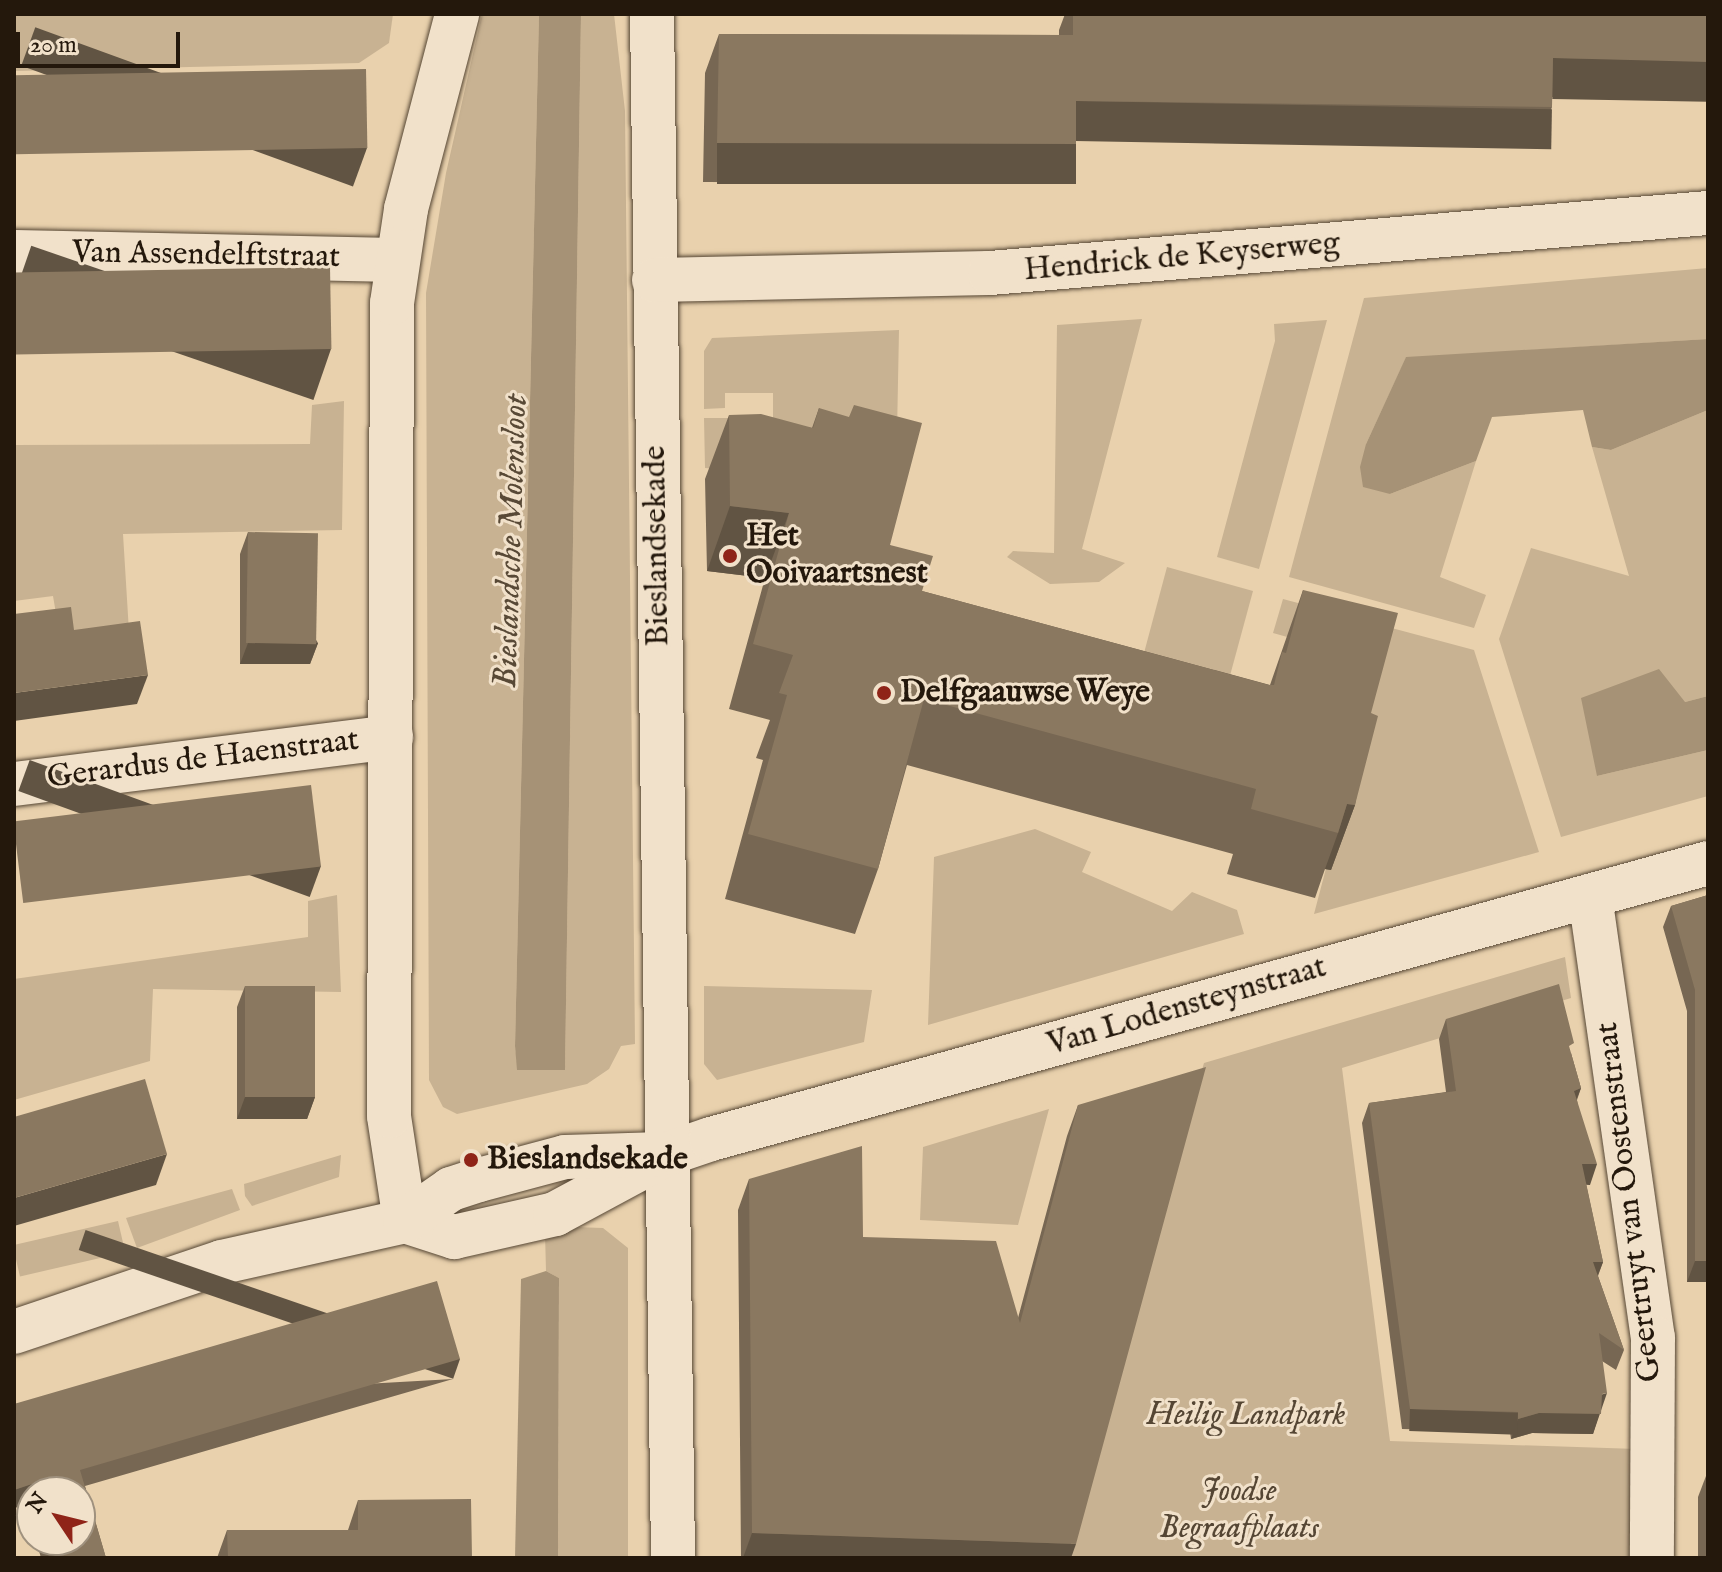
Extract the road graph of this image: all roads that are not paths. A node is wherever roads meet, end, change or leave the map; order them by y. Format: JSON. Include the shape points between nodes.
{"nodes":[{"id":1,"x":457,"y":14,"type":"edge"},
{"id":2,"x":652,"y":14,"type":"edge"},
{"id":3,"x":1708,"y":213,"type":"edge"},
{"id":4,"x":14,"y":252,"type":"edge"},
{"id":5,"x":397,"y":260,"type":"junction"},
{"id":6,"x":654,"y":280,"type":"junction"},
{"id":7,"x":391,"y":737,"type":"junction"},
{"id":8,"x":14,"y":784,"type":"edge"},
{"id":9,"x":1708,"y":863,"type":"edge"},
{"id":10,"x":1590,"y":896,"type":"junction"},
{"id":11,"x":667,"y":1154,"type":"junction"},
{"id":12,"x":405,"y":1221,"type":"junction"},
{"id":13,"x":14,"y":1332,"type":"edge"},
{"id":14,"x":673,"y":1558,"type":"edge"},
{"id":15,"x":1652,"y":1558,"type":"edge"}],
"edges":[{"from":1,"to":5,"type":"street"},
{"from":2,"to":6,"type":"street","name":"Bieslandsekade"},
{"from":3,"to":6,"type":"street","name":"Hendrick de Keyserweg","via":[[990,273]]},
{"from":4,"to":5,"type":"street","name":"Van Assendelftstraat"},
{"from":5,"to":7,"type":"street","via":[[392,319]]},
{"from":6,"to":11,"type":"street","name":"Bieslandsekade"},
{"from":7,"to":8,"type":"street","name":"Gerardus de Haenstraat"},
{"from":7,"to":12,"type":"street","via":[[389,1116]]},
{"from":9,"to":10,"type":"street","name":"Van Lodensteynstraat"},
{"from":10,"to":11,"type":"street","name":"Van Lodensteynstraat"},
{"from":10,"to":15,"type":"street","name":"Geertruyt van Oostenstraat","via":[[1653,1337]]},
{"from":11,"to":12,"type":"street","name":"Van Lodensteynstraat","via":[[555,1214],[454,1237]]},
{"from":11,"to":14,"type":"street","name":"Bieslandsekade"},
{"from":12,"to":13,"type":"street","via":[[222,1262]]}]}
